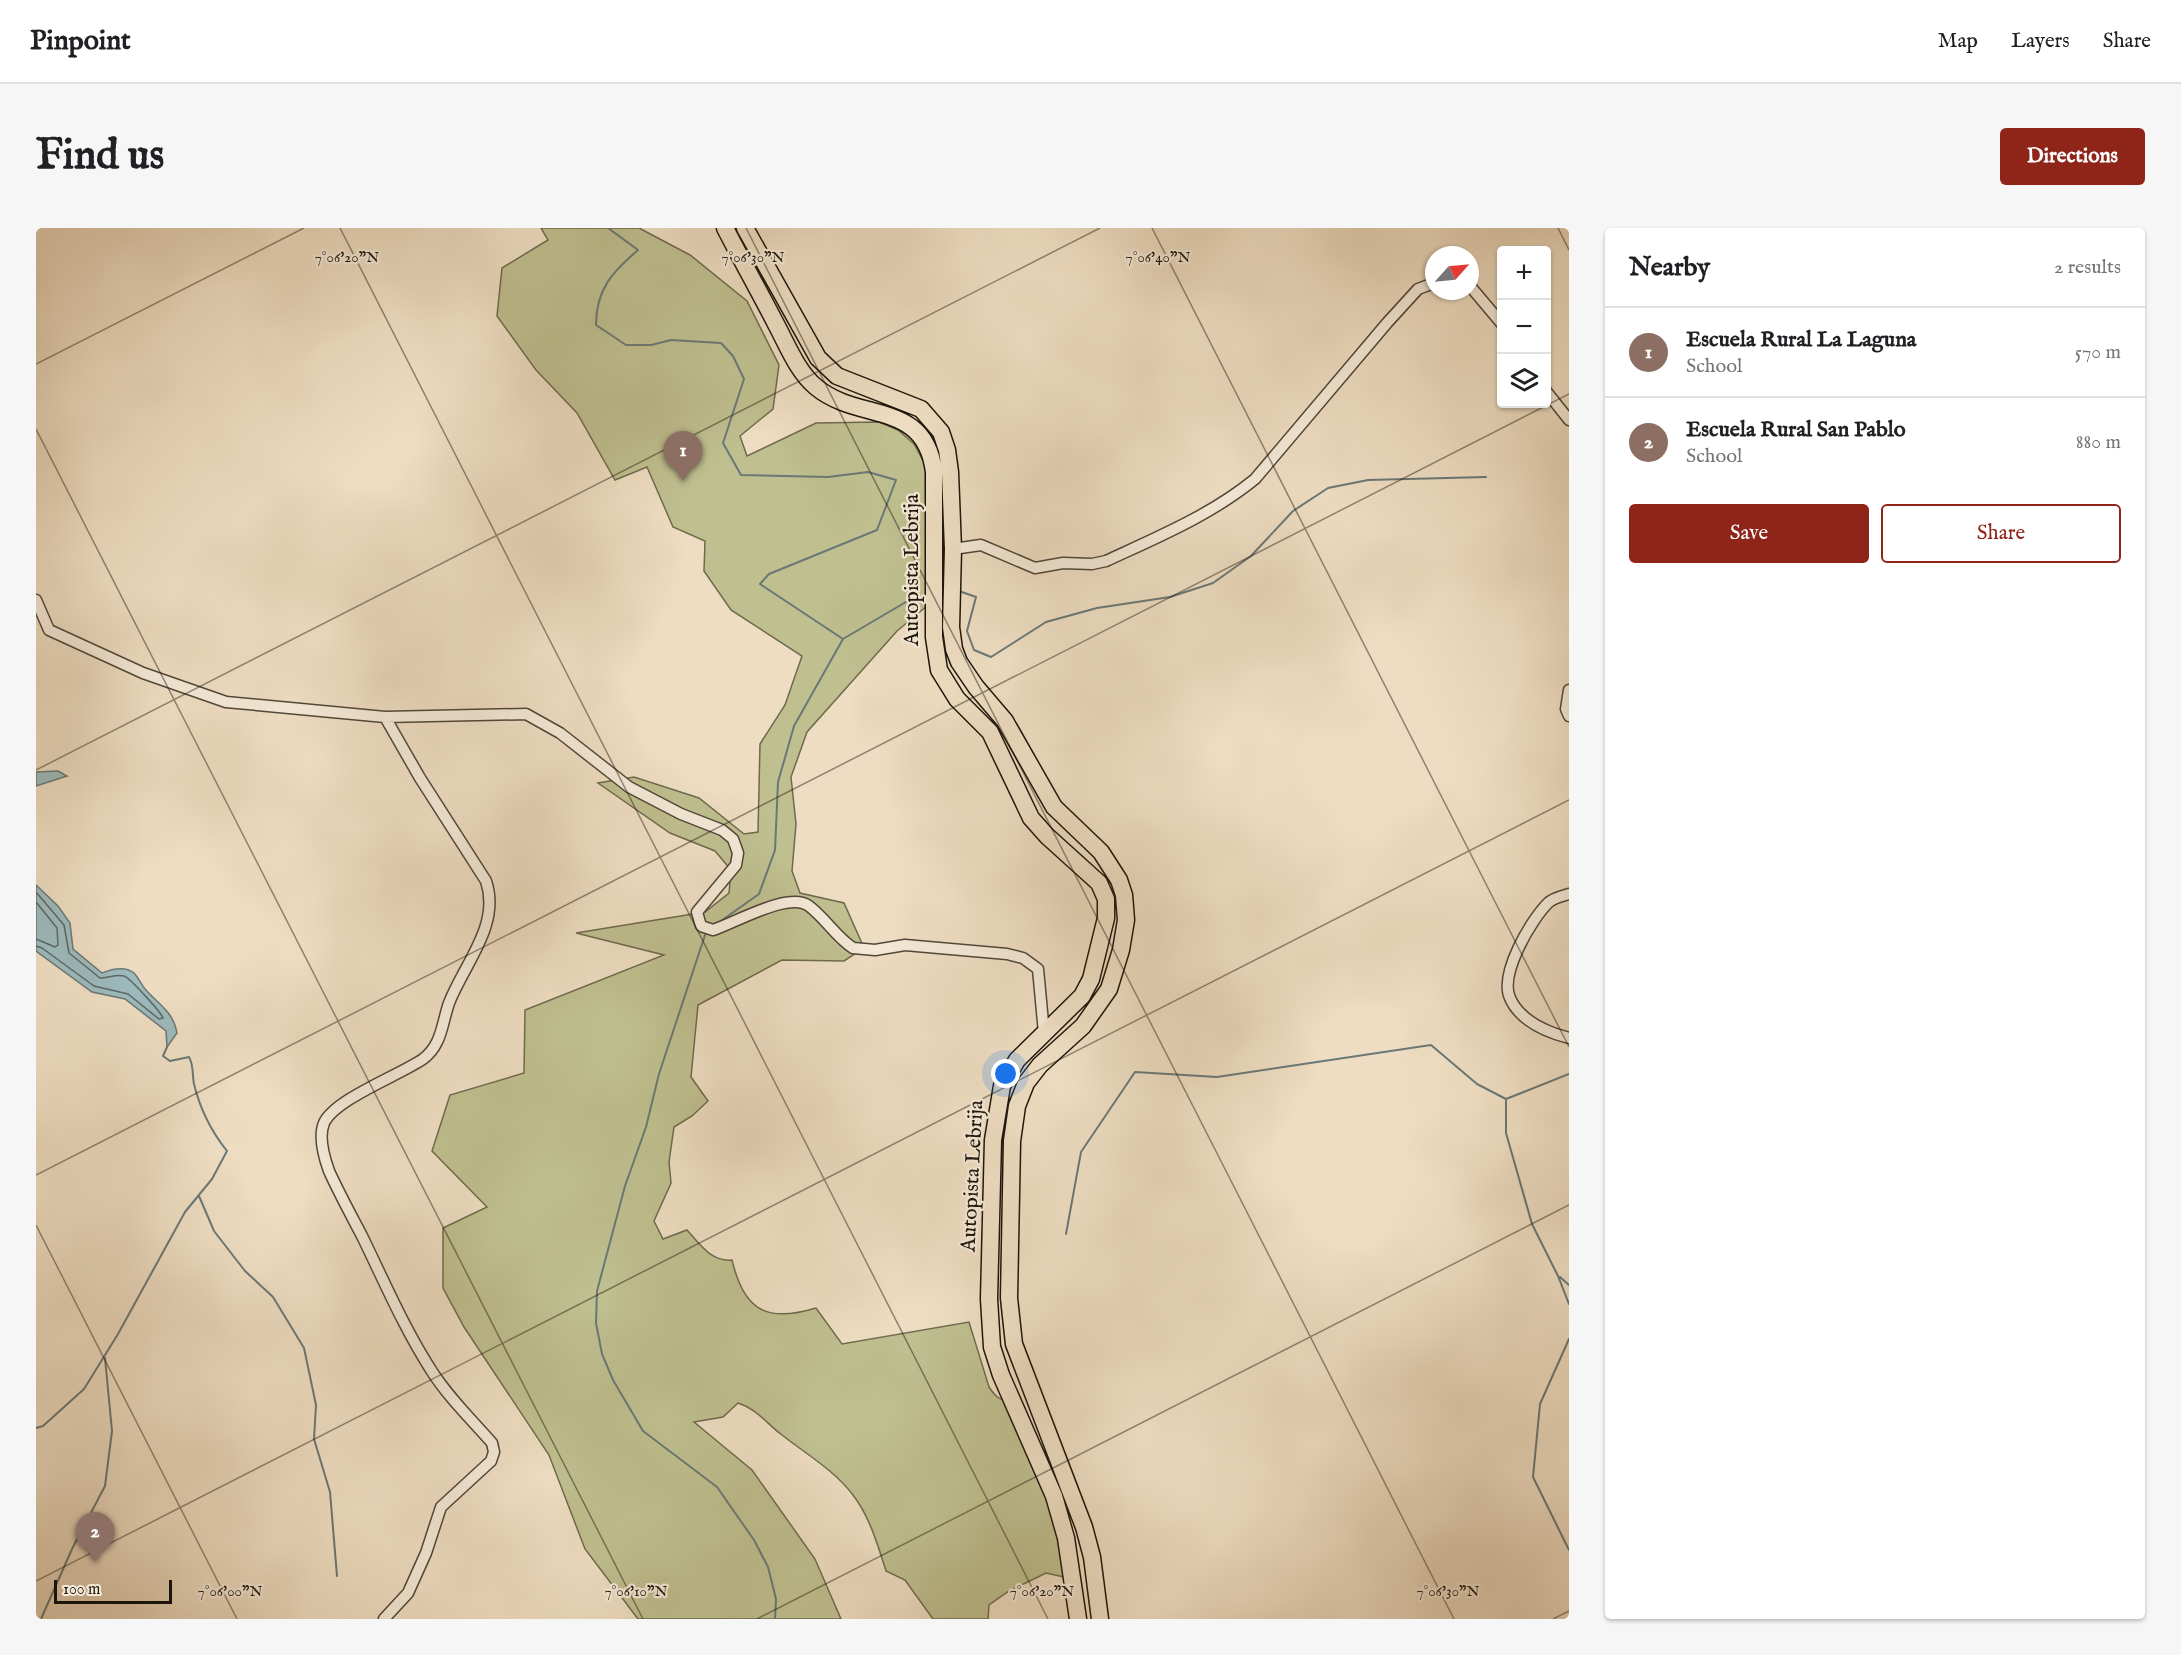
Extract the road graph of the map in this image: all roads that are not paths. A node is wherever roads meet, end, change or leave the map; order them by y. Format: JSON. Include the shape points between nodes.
{"nodes":[{"id":1,"x":725,"y":228,"type":"edge"},
{"id":2,"x":745,"y":228,"type":"edge"},
{"id":3,"x":1425,"y":286,"type":"edge"},
{"id":4,"x":1479,"y":297,"type":"edge"},
{"id":5,"x":1497,"y":318,"type":"edge"},
{"id":6,"x":1551,"y":397,"type":"edge"},
{"id":7,"x":1569,"y":420,"type":"edge"},
{"id":8,"x":953,"y":549,"type":"junction"},
{"id":9,"x":36,"y":600,"type":"edge"},
{"id":10,"x":1569,"y":690,"type":"edge"},
{"id":11,"x":1569,"y":716,"type":"edge"},
{"id":12,"x":385,"y":717,"type":"junction"},
{"id":13,"x":1569,"y":894,"type":"edge"},
{"id":14,"x":1044,"y":1033,"type":"junction"},
{"id":15,"x":1569,"y":1038,"type":"edge"},
{"id":16,"x":384,"y":1619,"type":"edge"},
{"id":17,"x":1078,"y":1619,"type":"edge"},
{"id":18,"x":1100,"y":1619,"type":"edge"}],
"edges":[{"from":1,"to":14,"type":"highway","name":"Autopista Lebrija","via":[[807,378],[831,397],[902,420],[916,429],[932,456],[934,637],[939,670],[957,699],[990,732],[1031,818],[1099,883],[1106,899],[1106,918],[1091,979],[1076,1003]]},
{"from":2,"to":8,"type":"highway","name":"Autopista Lebrija","via":[[809,345],[826,368],[850,382],[921,409],[941,432],[950,472]]},
{"from":3,"to":8,"type":"street","via":[[1395,314],[1255,479],[1191,521],[1092,564],[1063,563],[1035,568],[981,545]]},
{"from":4,"to":5,"type":"street"},
{"from":6,"to":7,"type":"street"},
{"from":8,"to":18,"type":"highway","name":"Autopista Lebrija","via":[[951,627],[959,662],[1005,721],[1054,807],[1101,852],[1124,895],[1123,940],[1109,989],[1083,1026],[1026,1083],[1017,1106],[1012,1141],[1009,1298],[1014,1344],[1084,1527]]},
{"from":9,"to":12,"type":"street","via":[[49,630],[143,673],[226,702]]},
{"from":10,"to":11,"type":"street"},
{"from":12,"to":14,"type":"street","via":[[526,714],[560,733],[629,787],[722,830],[733,839],[738,853],[736,865],[697,912],[701,926],[712,930],[790,901],[807,904],[854,948],[931,946],[1023,958],[1038,969]]},
{"from":12,"to":16,"type":"street","via":[[486,881],[491,893],[490,906],[478,949],[449,1002],[435,1047],[424,1058],[331,1114],[321,1132],[322,1148],[389,1294],[431,1370],[492,1443],[494,1452],[491,1461],[441,1507],[408,1593]]},
{"from":13,"to":15,"type":"street","via":[[1550,901],[1529,927],[1509,973],[1509,996],[1522,1017]]},
{"from":14,"to":17,"type":"highway","name":"Autopista Lebrija","via":[[1017,1060],[998,1100],[993,1140],[992,1347],[1000,1375],[1054,1496],[1066,1538]]}]}
